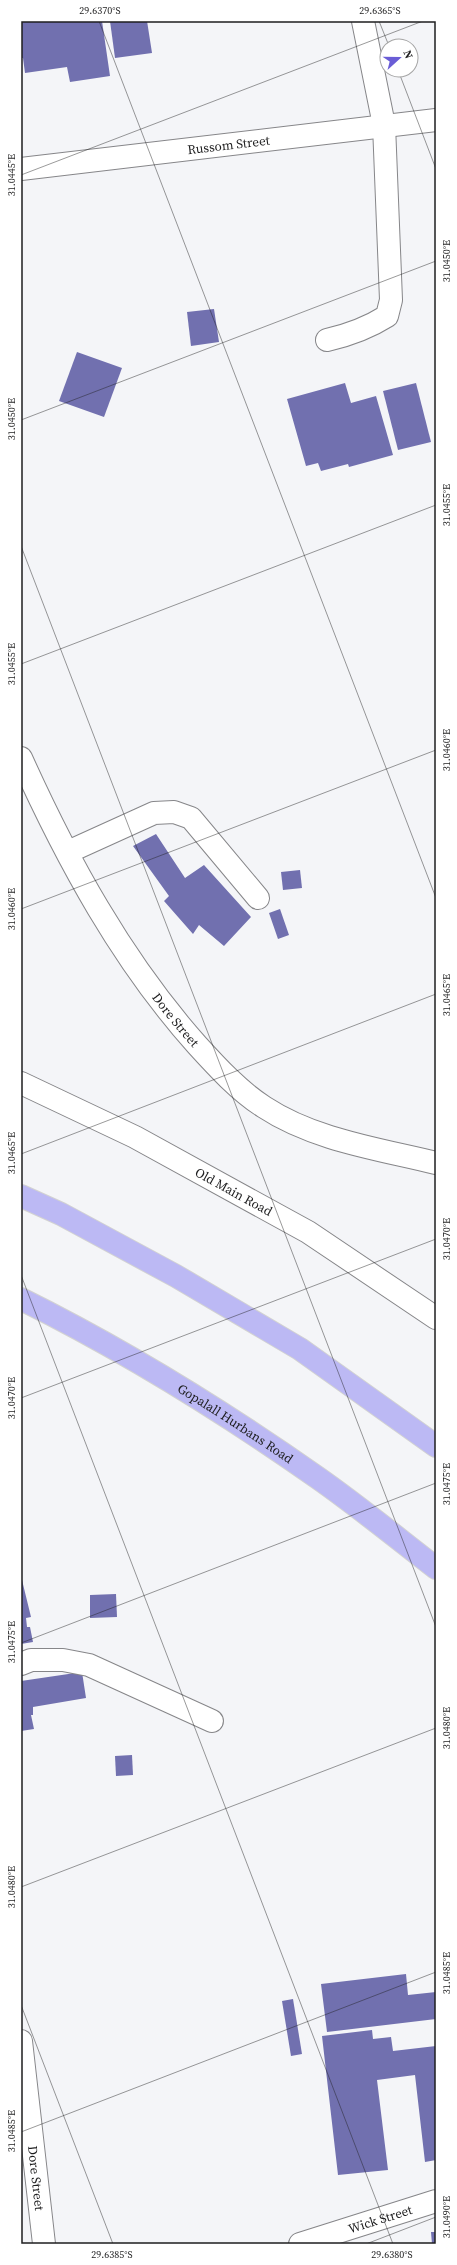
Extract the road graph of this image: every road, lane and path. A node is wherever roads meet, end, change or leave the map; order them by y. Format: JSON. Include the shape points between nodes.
{"nodes":[{"id":1,"x":363,"y":21,"type":"edge"},
{"id":2,"x":436,"y":120,"type":"edge"},
{"id":3,"x":384,"y":125,"type":"junction"},
{"id":4,"x":21,"y":169,"type":"edge"},
{"id":5,"x":327,"y":340,"type":"dead end"},
{"id":6,"x":21,"y":758,"type":"edge"},
{"id":7,"x":68,"y":852,"type":"junction"},
{"id":8,"x":258,"y":898,"type":"dead end"},
{"id":9,"x":21,"y":1083,"type":"edge"},
{"id":10,"x":436,"y":1163,"type":"edge"},
{"id":11,"x":21,"y":1196,"type":"edge"},
{"id":12,"x":21,"y":1298,"type":"edge"},
{"id":13,"x":436,"y":1318,"type":"edge"},
{"id":14,"x":436,"y":1446,"type":"edge"},
{"id":15,"x":436,"y":1568,"type":"edge"},
{"id":16,"x":21,"y":1664,"type":"edge"},
{"id":17,"x":212,"y":1721,"type":"dead end"},
{"id":18,"x":21,"y":2041,"type":"edge"},
{"id":19,"x":24,"y":2086,"type":"edge"},
{"id":20,"x":436,"y":2201,"type":"edge"},
{"id":21,"x":44,"y":2244,"type":"edge"},
{"id":22,"x":300,"y":2244,"type":"edge"}],
"edges":[{"from":1,"to":3,"type":"street"},
{"from":2,"to":3,"type":"street","name":"Russom Street"},
{"from":3,"to":4,"type":"street","name":"Russom Street"},
{"from":3,"to":5,"type":"street","via":[[391,300],[387,316],[351,334]]},
{"from":6,"to":7,"type":"street","name":"Dore Street"},
{"from":7,"to":8,"type":"street","via":[[154,813],[174,812],[191,818]]},
{"from":7,"to":10,"type":"street","name":"Dore Street","via":[[125,955],[169,1014],[222,1072],[264,1107],[296,1124],[327,1135]]},
{"from":9,"to":13,"type":"street","name":"Old Main Road","via":[[135,1137],[308,1232]]},
{"from":11,"to":14,"type":"main road","via":[[61,1214],[176,1276],[300,1349]]},
{"from":12,"to":15,"type":"main road","name":"Gopalall Hurbans Road","via":[[114,1348],[248,1430],[319,1479]]},
{"from":16,"to":17,"type":"street","via":[[31,1660],[63,1660],[89,1666]]},
{"from":18,"to":19,"type":"street","name":"Dore Street"},
{"from":19,"to":21,"type":"street","name":"Dore Street"},
{"from":20,"to":22,"type":"street","name":"Wick Street"}]}
